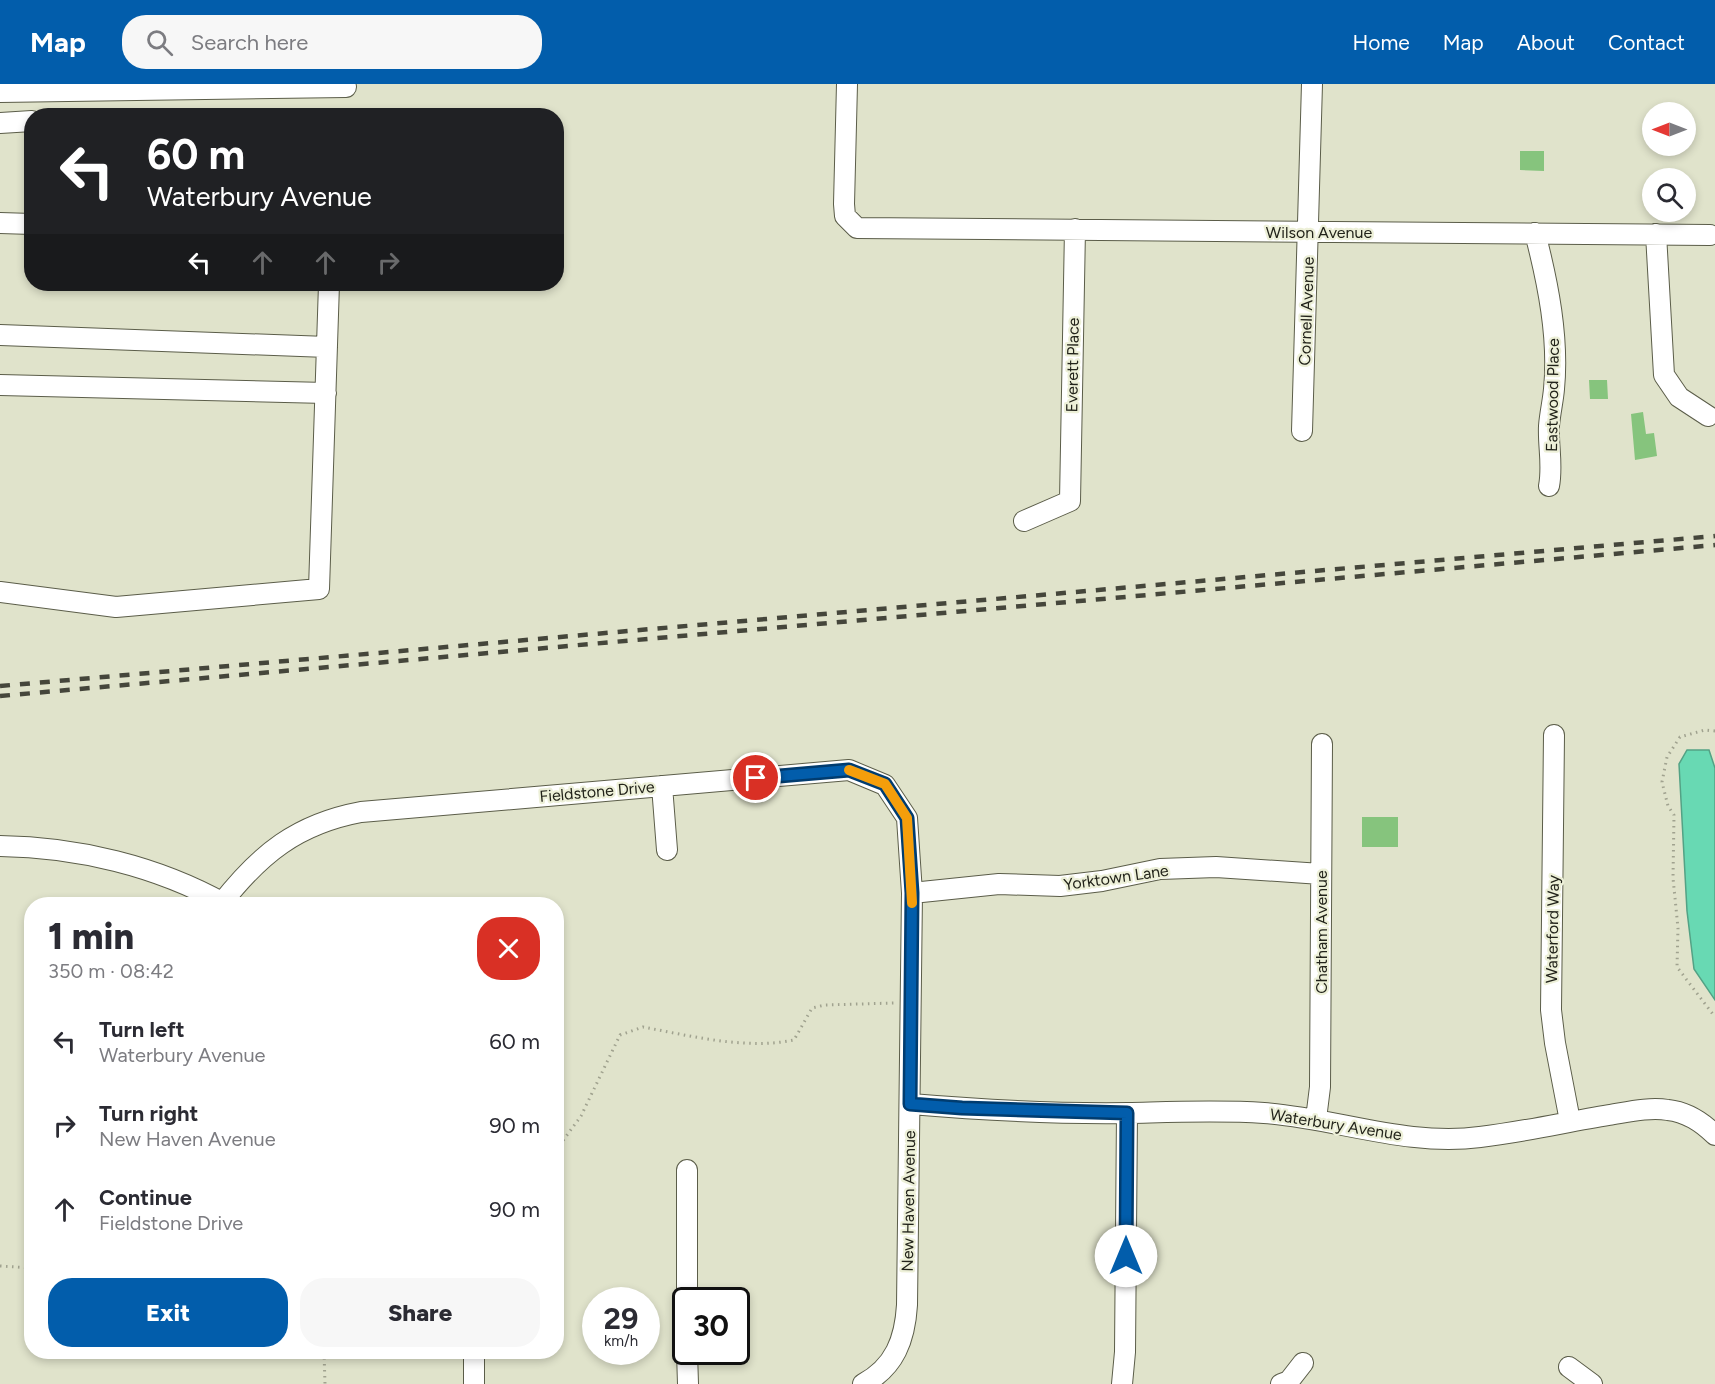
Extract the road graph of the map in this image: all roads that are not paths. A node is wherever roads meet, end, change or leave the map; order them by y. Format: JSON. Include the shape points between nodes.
{"nodes":[{"id":1,"x":847,"y":84,"type":"edge"},
{"id":2,"x":1312,"y":84,"type":"edge"},
{"id":3,"x":346,"y":87,"type":"dead end"},
{"id":4,"x":0,"y":92,"type":"edge"},
{"id":5,"x":24,"y":122,"type":"edge"},
{"id":6,"x":0,"y":123,"type":"edge"},
{"id":7,"x":0,"y":224,"type":"edge"},
{"id":8,"x":24,"y":224,"type":"edge"},
{"id":9,"x":1075,"y":229,"type":"junction"},
{"id":10,"x":1308,"y":231,"type":"junction"},
{"id":11,"x":1535,"y":233,"type":"junction"},
{"id":12,"x":1656,"y":234,"type":"junction"},
{"id":13,"x":1710,"y":235,"type":"dead end"},
{"id":14,"x":329,"y":291,"type":"edge"},
{"id":15,"x":0,"y":335,"type":"edge"},
{"id":16,"x":327,"y":347,"type":"junction"},
{"id":17,"x":0,"y":385,"type":"edge"},
{"id":18,"x":326,"y":393,"type":"junction"},
{"id":19,"x":1708,"y":416,"type":"dead end"},
{"id":20,"x":1302,"y":431,"type":"dead end"},
{"id":21,"x":1549,"y":486,"type":"dead end"},
{"id":22,"x":1024,"y":521,"type":"dead end"},
{"id":23,"x":0,"y":592,"type":"edge"},
{"id":24,"x":1554,"y":735,"type":"dead end"},
{"id":25,"x":1322,"y":744,"type":"dead end"},
{"id":26,"x":662,"y":786,"type":"junction"},
{"id":27,"x":0,"y":846,"type":"edge"},
{"id":28,"x":667,"y":850,"type":"dead end"},
{"id":29,"x":1321,"y":874,"type":"junction"},
{"id":30,"x":912,"y":893,"type":"junction"},
{"id":31,"x":208,"y":897,"type":"edge"},
{"id":32,"x":228,"y":897,"type":"edge"},
{"id":33,"x":910,"y":1104,"type":"junction"},
{"id":34,"x":1127,"y":1113,"type":"junction"},
{"id":35,"x":1316,"y":1119,"type":"junction"},
{"id":36,"x":1570,"y":1121,"type":"junction"},
{"id":37,"x":1715,"y":1135,"type":"edge"},
{"id":38,"x":687,"y":1170,"type":"dead end"},
{"id":39,"x":687,"y":1287,"type":"edge"},
{"id":40,"x":474,"y":1359,"type":"edge"},
{"id":41,"x":1303,"y":1364,"type":"dead end"},
{"id":42,"x":687,"y":1365,"type":"edge"},
{"id":43,"x":1569,"y":1367,"type":"dead end"},
{"id":44,"x":474,"y":1384,"type":"edge"},
{"id":45,"x":688,"y":1384,"type":"edge"},
{"id":46,"x":863,"y":1384,"type":"edge"},
{"id":47,"x":1122,"y":1384,"type":"edge"},
{"id":48,"x":1281,"y":1384,"type":"edge"},
{"id":49,"x":1592,"y":1384,"type":"edge"}],
"edges":[{"from":1,"to":9,"type":"street","name":"Wilson Avenue","via":[[845,216],[857,228]]},
{"from":2,"to":10,"type":"street","name":"Cornell Avenue"},
{"from":3,"to":4,"type":"street"},
{"from":5,"to":6,"type":"street"},
{"from":7,"to":8,"type":"street"},
{"from":9,"to":10,"type":"street","name":"Wilson Avenue"},
{"from":9,"to":22,"type":"street","name":"Everett Place","via":[[1070,501]]},
{"from":10,"to":11,"type":"street","name":"Wilson Avenue"},
{"from":10,"to":20,"type":"street","name":"Cornell Avenue"},
{"from":11,"to":12,"type":"street","name":"Wilson Avenue"},
{"from":11,"to":21,"type":"street","name":"Eastwood Place","via":[[1553,329]]},
{"from":12,"to":13,"type":"street","name":"Wilson Avenue"},
{"from":12,"to":19,"type":"street","via":[[1664,375],[1679,397]]},
{"from":14,"to":16,"type":"street"},
{"from":15,"to":16,"type":"street"},
{"from":16,"to":18,"type":"street"},
{"from":17,"to":18,"type":"street"},
{"from":18,"to":23,"type":"street","via":[[319,589],[116,607]]},
{"from":24,"to":36,"type":"street","name":"Waterford Way","via":[[1551,1010]]},
{"from":25,"to":29,"type":"street","name":"Chatham Avenue"},
{"from":26,"to":28,"type":"street"},
{"from":26,"to":30,"type":"street","name":"Fieldstone Drive","via":[[849,770],[885,784],[907,818]]},
{"from":26,"to":32,"type":"street","name":"Fieldstone Drive","via":[[340,816],[299,832],[267,852]]},
{"from":27,"to":31,"type":"street","via":[[110,859],[150,871]]},
{"from":29,"to":30,"type":"street","name":"Yorktown Lane","via":[[1216,867],[1160,869],[1060,886],[999,884]]},
{"from":29,"to":35,"type":"street","name":"Chatham Avenue","via":[[1320,1087]]},
{"from":30,"to":33,"type":"street","name":"New Haven Avenue"},
{"from":33,"to":34,"type":"street","name":"Waterbury Avenue"},
{"from":33,"to":46,"type":"street","name":"New Haven Avenue","via":[[906,1327],[894,1358]]},
{"from":34,"to":35,"type":"street","name":"Waterbury Avenue","via":[[1263,1113]]},
{"from":34,"to":47,"type":"street"},
{"from":35,"to":36,"type":"street","name":"Waterbury Avenue","via":[[1373,1131],[1451,1139]]},
{"from":36,"to":37,"type":"street","name":"Waterbury Avenue","via":[[1666,1109],[1693,1118]]},
{"from":38,"to":39,"type":"street"},
{"from":40,"to":44,"type":"street"},
{"from":41,"to":48,"type":"street","via":[[1289,1381]]},
{"from":42,"to":45,"type":"street"},
{"from":43,"to":49,"type":"street"}]}
